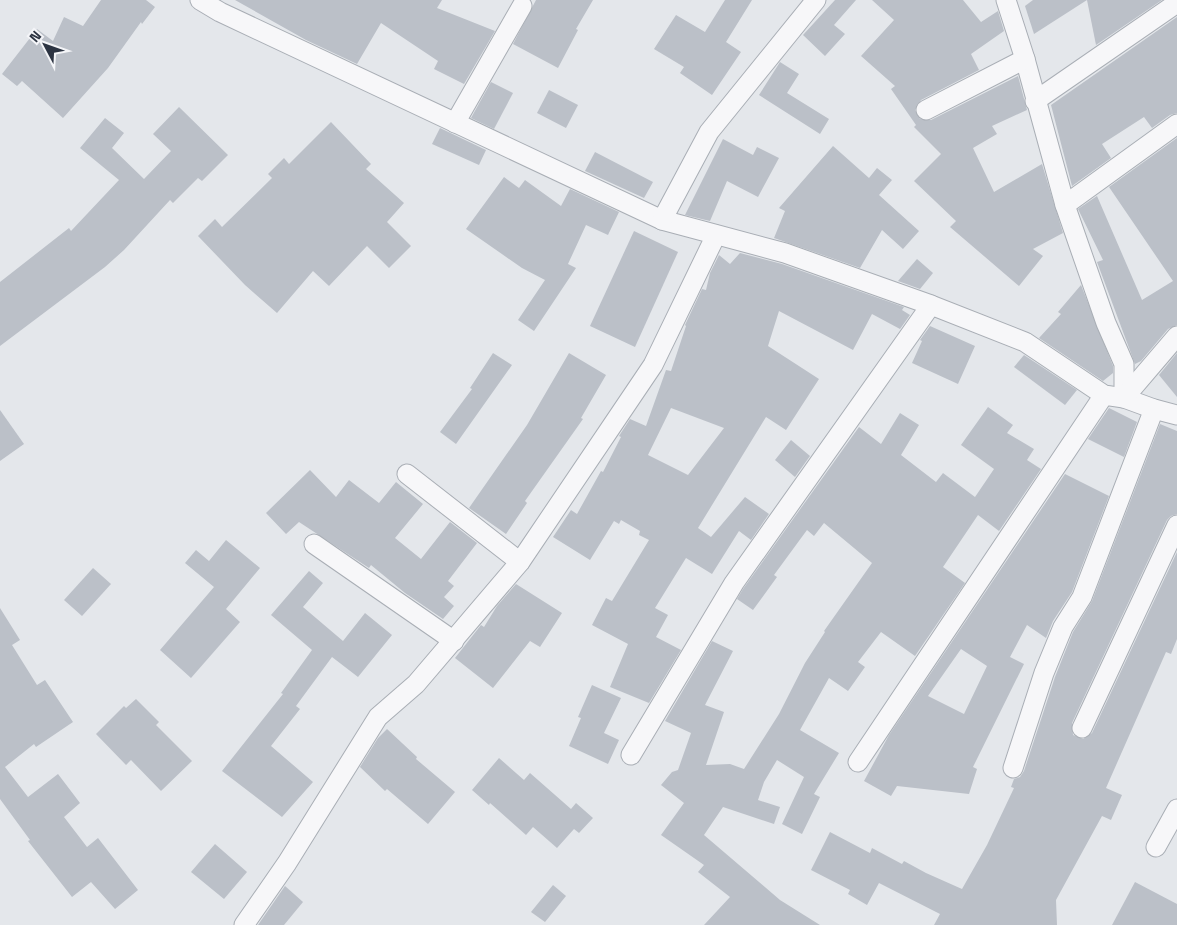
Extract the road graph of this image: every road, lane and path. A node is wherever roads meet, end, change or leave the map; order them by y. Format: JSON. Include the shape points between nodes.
{"nodes":[{"id":1,"x":200,"y":0,"type":"edge"},
{"id":2,"x":816,"y":0,"type":"edge"},
{"id":3,"x":1006,"y":0,"type":"edge"},
{"id":4,"x":1177,"y":3,"type":"edge"},
{"id":5,"x":222,"y":6,"type":"edge"},
{"id":6,"x":522,"y":6,"type":"dead end"},
{"id":7,"x":1025,"y":59,"type":"junction"},
{"id":8,"x":1035,"y":101,"type":"junction"},
{"id":9,"x":926,"y":110,"type":"dead end"},
{"id":10,"x":455,"y":123,"type":"junction"},
{"id":11,"x":1177,"y":124,"type":"edge"},
{"id":12,"x":1065,"y":205,"type":"junction"},
{"id":13,"x":662,"y":220,"type":"junction"},
{"id":14,"x":716,"y":235,"type":"junction"},
{"id":15,"x":931,"y":305,"type":"junction"},
{"id":16,"x":1177,"y":336,"type":"edge"},
{"id":17,"x":1104,"y":395,"type":"junction"},
{"id":18,"x":1124,"y":398,"type":"junction"},
{"id":19,"x":1154,"y":409,"type":"junction"},
{"id":20,"x":1177,"y":414,"type":"edge"},
{"id":21,"x":407,"y":474,"type":"dead end"},
{"id":22,"x":1177,"y":525,"type":"edge"},
{"id":23,"x":314,"y":544,"type":"dead end"},
{"id":24,"x":520,"y":562,"type":"junction"},
{"id":25,"x":454,"y":641,"type":"junction"},
{"id":26,"x":1082,"y":728,"type":"dead end"},
{"id":27,"x":631,"y":755,"type":"dead end"},
{"id":28,"x":858,"y":762,"type":"dead end"},
{"id":29,"x":1013,"y":768,"type":"dead end"},
{"id":30,"x":1177,"y":808,"type":"edge"},
{"id":31,"x":1156,"y":847,"type":"dead end"},
{"id":32,"x":248,"y":924,"type":"edge"}],
"edges":[{"from":1,"to":5,"type":"street"},
{"from":2,"to":13,"type":"street","via":[[709,132]]},
{"from":3,"to":7,"type":"street"},
{"from":4,"to":8,"type":"street"},
{"from":5,"to":10,"type":"street"},
{"from":6,"to":10,"type":"street"},
{"from":7,"to":8,"type":"street"},
{"from":7,"to":9,"type":"street"},
{"from":8,"to":12,"type":"street"},
{"from":10,"to":13,"type":"street"},
{"from":11,"to":12,"type":"street"},
{"from":12,"to":18,"type":"street","via":[[1106,323],[1124,364]]},
{"from":13,"to":14,"type":"street"},
{"from":14,"to":15,"type":"street","via":[[785,253]]},
{"from":14,"to":24,"type":"street","via":[[653,365]]},
{"from":15,"to":17,"type":"street","via":[[1025,342]]},
{"from":15,"to":27,"type":"street","via":[[734,583]]},
{"from":16,"to":18,"type":"street"},
{"from":17,"to":18,"type":"street"},
{"from":17,"to":28,"type":"street"},
{"from":18,"to":19,"type":"street"},
{"from":19,"to":20,"type":"street"},
{"from":19,"to":29,"type":"street","via":[[1082,597],[1063,627],[1044,673]]},
{"from":21,"to":24,"type":"street"},
{"from":22,"to":26,"type":"street"},
{"from":23,"to":25,"type":"street"},
{"from":24,"to":25,"type":"street"},
{"from":25,"to":32,"type":"street","via":[[416,684],[378,717]]},
{"from":30,"to":31,"type":"street"}]}
